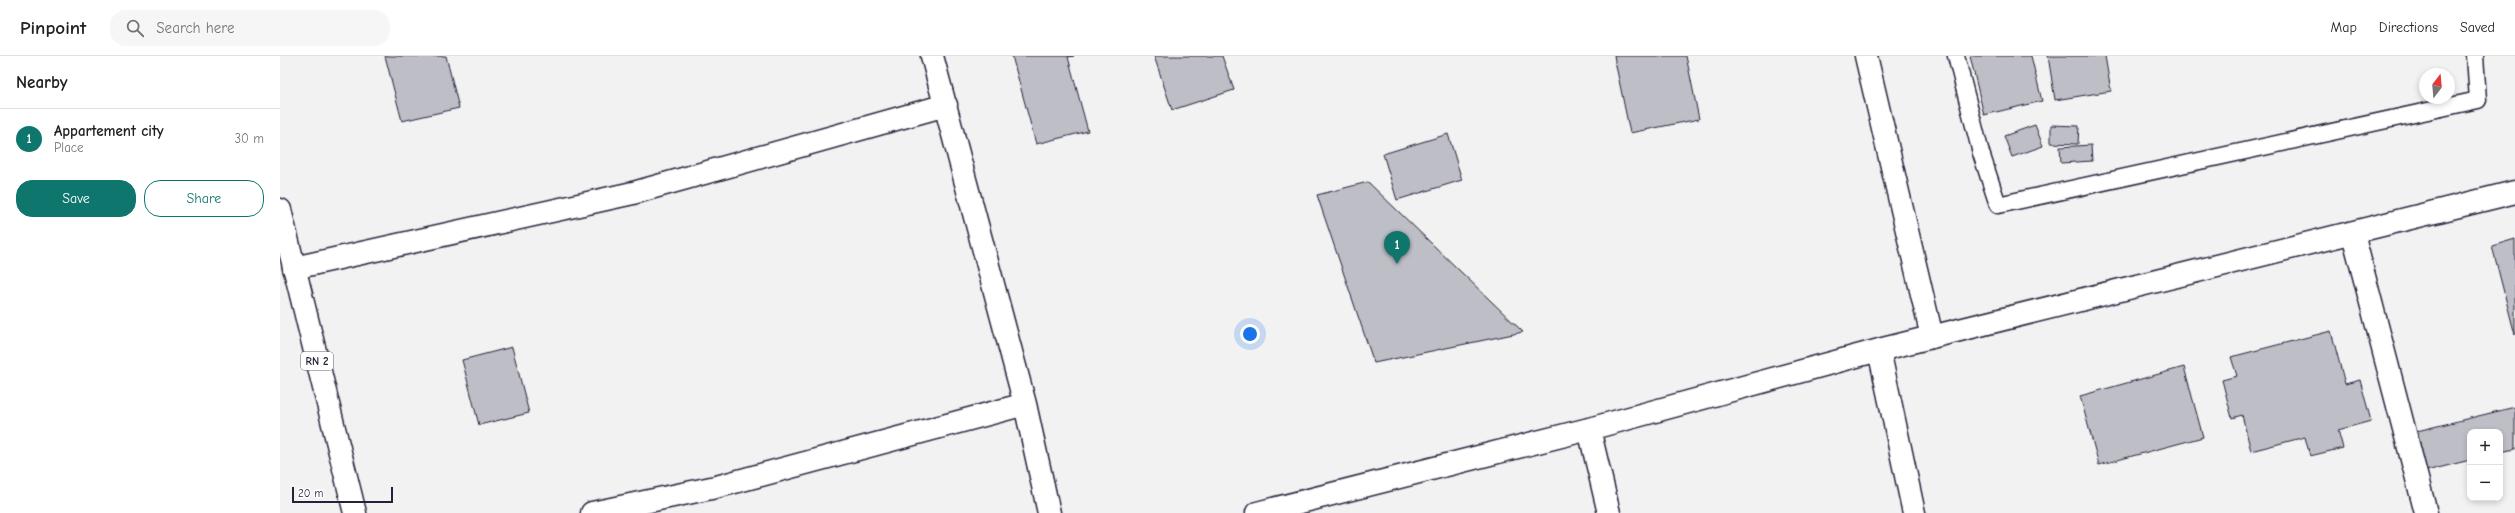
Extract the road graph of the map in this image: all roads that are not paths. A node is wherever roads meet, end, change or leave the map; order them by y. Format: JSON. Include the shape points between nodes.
{"nodes":[{"id":1,"x":932,"y":56,"type":"edge"},
{"id":2,"x":1866,"y":56,"type":"edge"},
{"id":3,"x":1956,"y":56,"type":"edge"},
{"id":4,"x":2475,"y":56,"type":"edge"},
{"id":5,"x":946,"y":105,"type":"junction"},
{"id":6,"x":2515,"y":192,"type":"edge"},
{"id":7,"x":280,"y":210,"type":"edge"},
{"id":8,"x":2353,"y":234,"type":"junction"},
{"id":9,"x":294,"y":268,"type":"junction"},
{"id":10,"x":1932,"y":337,"type":"junction"},
{"id":11,"x":1878,"y":350,"type":"junction"},
{"id":12,"x":1025,"y":404,"type":"junction"},
{"id":13,"x":1589,"y":429,"type":"junction"},
{"id":14,"x":355,"y":513,"type":"edge"},
{"id":15,"x":592,"y":513,"type":"edge"},
{"id":16,"x":1049,"y":513,"type":"edge"},
{"id":17,"x":1257,"y":513,"type":"edge"},
{"id":18,"x":1609,"y":513,"type":"edge"},
{"id":19,"x":1914,"y":513,"type":"edge"},
{"id":20,"x":2426,"y":513,"type":"edge"}],
"edges":[{"from":1,"to":5,"type":"street"},
{"from":2,"to":10,"type":"street"},
{"from":3,"to":4,"type":"lane","via":[[1981,153],[1998,205],[2478,100]]},
{"from":5,"to":9,"type":"street","via":[[633,193]]},
{"from":5,"to":12,"type":"street"},
{"from":6,"to":8,"type":"street"},
{"from":7,"to":9,"type":"street","number":"RN 2"},
{"from":8,"to":10,"type":"street"},
{"from":8,"to":20,"type":"street"},
{"from":9,"to":14,"type":"street","number":"RN 2"},
{"from":10,"to":11,"type":"street"},
{"from":11,"to":13,"type":"street"},
{"from":11,"to":19,"type":"street"},
{"from":12,"to":15,"type":"street","via":[[716,487]]},
{"from":12,"to":16,"type":"street"},
{"from":13,"to":17,"type":"street"},
{"from":13,"to":18,"type":"street"}]}
